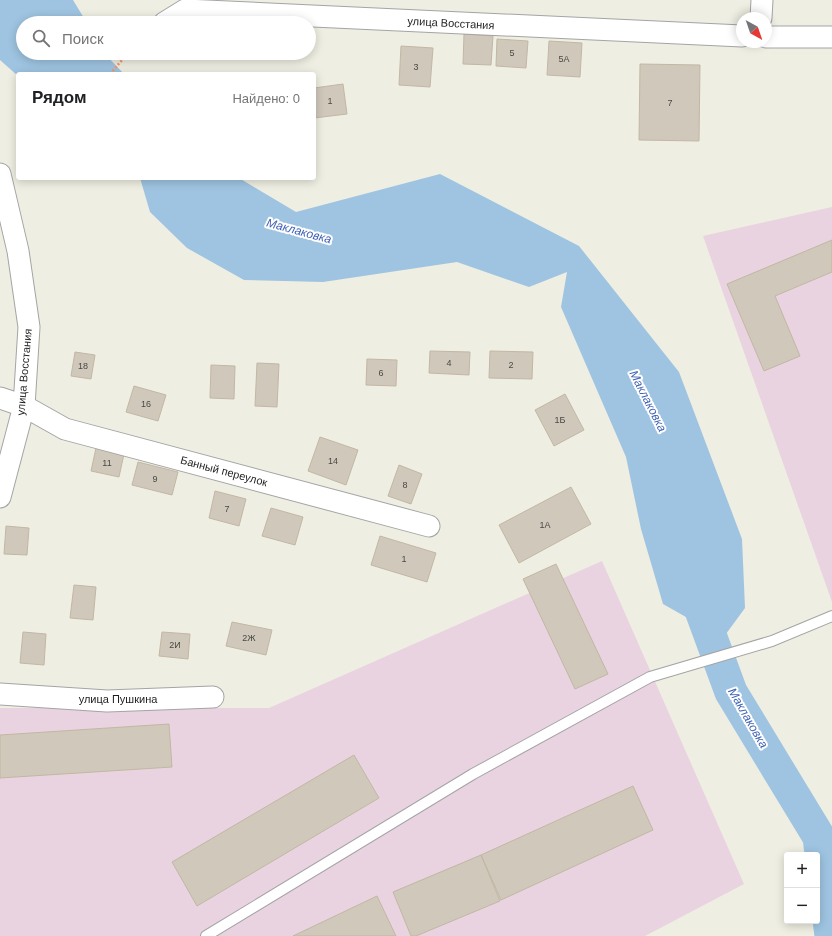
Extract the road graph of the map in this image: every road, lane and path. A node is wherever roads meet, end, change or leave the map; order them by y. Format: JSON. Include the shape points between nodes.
{"nodes":[{"id":1,"x":762,"y":0,"type":"edge"},
{"id":2,"x":761,"y":12,"type":"edge"},
{"id":3,"x":175,"y":16,"type":"edge"},
{"id":4,"x":314,"y":16,"type":"edge"},
{"id":5,"x":316,"y":16,"type":"edge"},
{"id":6,"x":736,"y":36,"type":"edge"},
{"id":7,"x":772,"y":37,"type":"edge"},
{"id":8,"x":832,"y":37,"type":"edge"},
{"id":9,"x":122,"y":60,"type":"edge"},
{"id":10,"x":112,"y":72,"type":"edge"},
{"id":11,"x":0,"y":174,"type":"edge"},
{"id":12,"x":0,"y":398,"type":"edge"},
{"id":13,"x":24,"y":406,"type":"junction"},
{"id":14,"x":0,"y":497,"type":"edge"},
{"id":15,"x":429,"y":526,"type":"dead end"},
{"id":16,"x":832,"y":616,"type":"edge"},
{"id":17,"x":0,"y":694,"type":"edge"},
{"id":18,"x":212,"y":697,"type":"dead end"},
{"id":19,"x":206,"y":936,"type":"edge"}],
"edges":[{"from":1,"to":2,"type":"street"},
{"from":3,"to":4,"type":"street","name":"улица Восстания","via":[[185,10]]},
{"from":5,"to":6,"type":"street","name":"улица Восстания"},
{"from":7,"to":8,"type":"street"},
{"from":9,"to":10,"type":"path"},
{"from":11,"to":13,"type":"street","name":"улица Восстания","via":[[18,252],[29,327]]},
{"from":12,"to":13,"type":"street","name":"Банный переулок"},
{"from":13,"to":14,"type":"street","name":"улица Восстания"},
{"from":13,"to":15,"type":"street","name":"Банный переулок","via":[[65,429]]},
{"from":16,"to":19,"type":"lane","via":[[772,641],[650,677],[473,774]]},
{"from":17,"to":18,"type":"street","name":"улица Пушкина","via":[[106,702]]}]}
